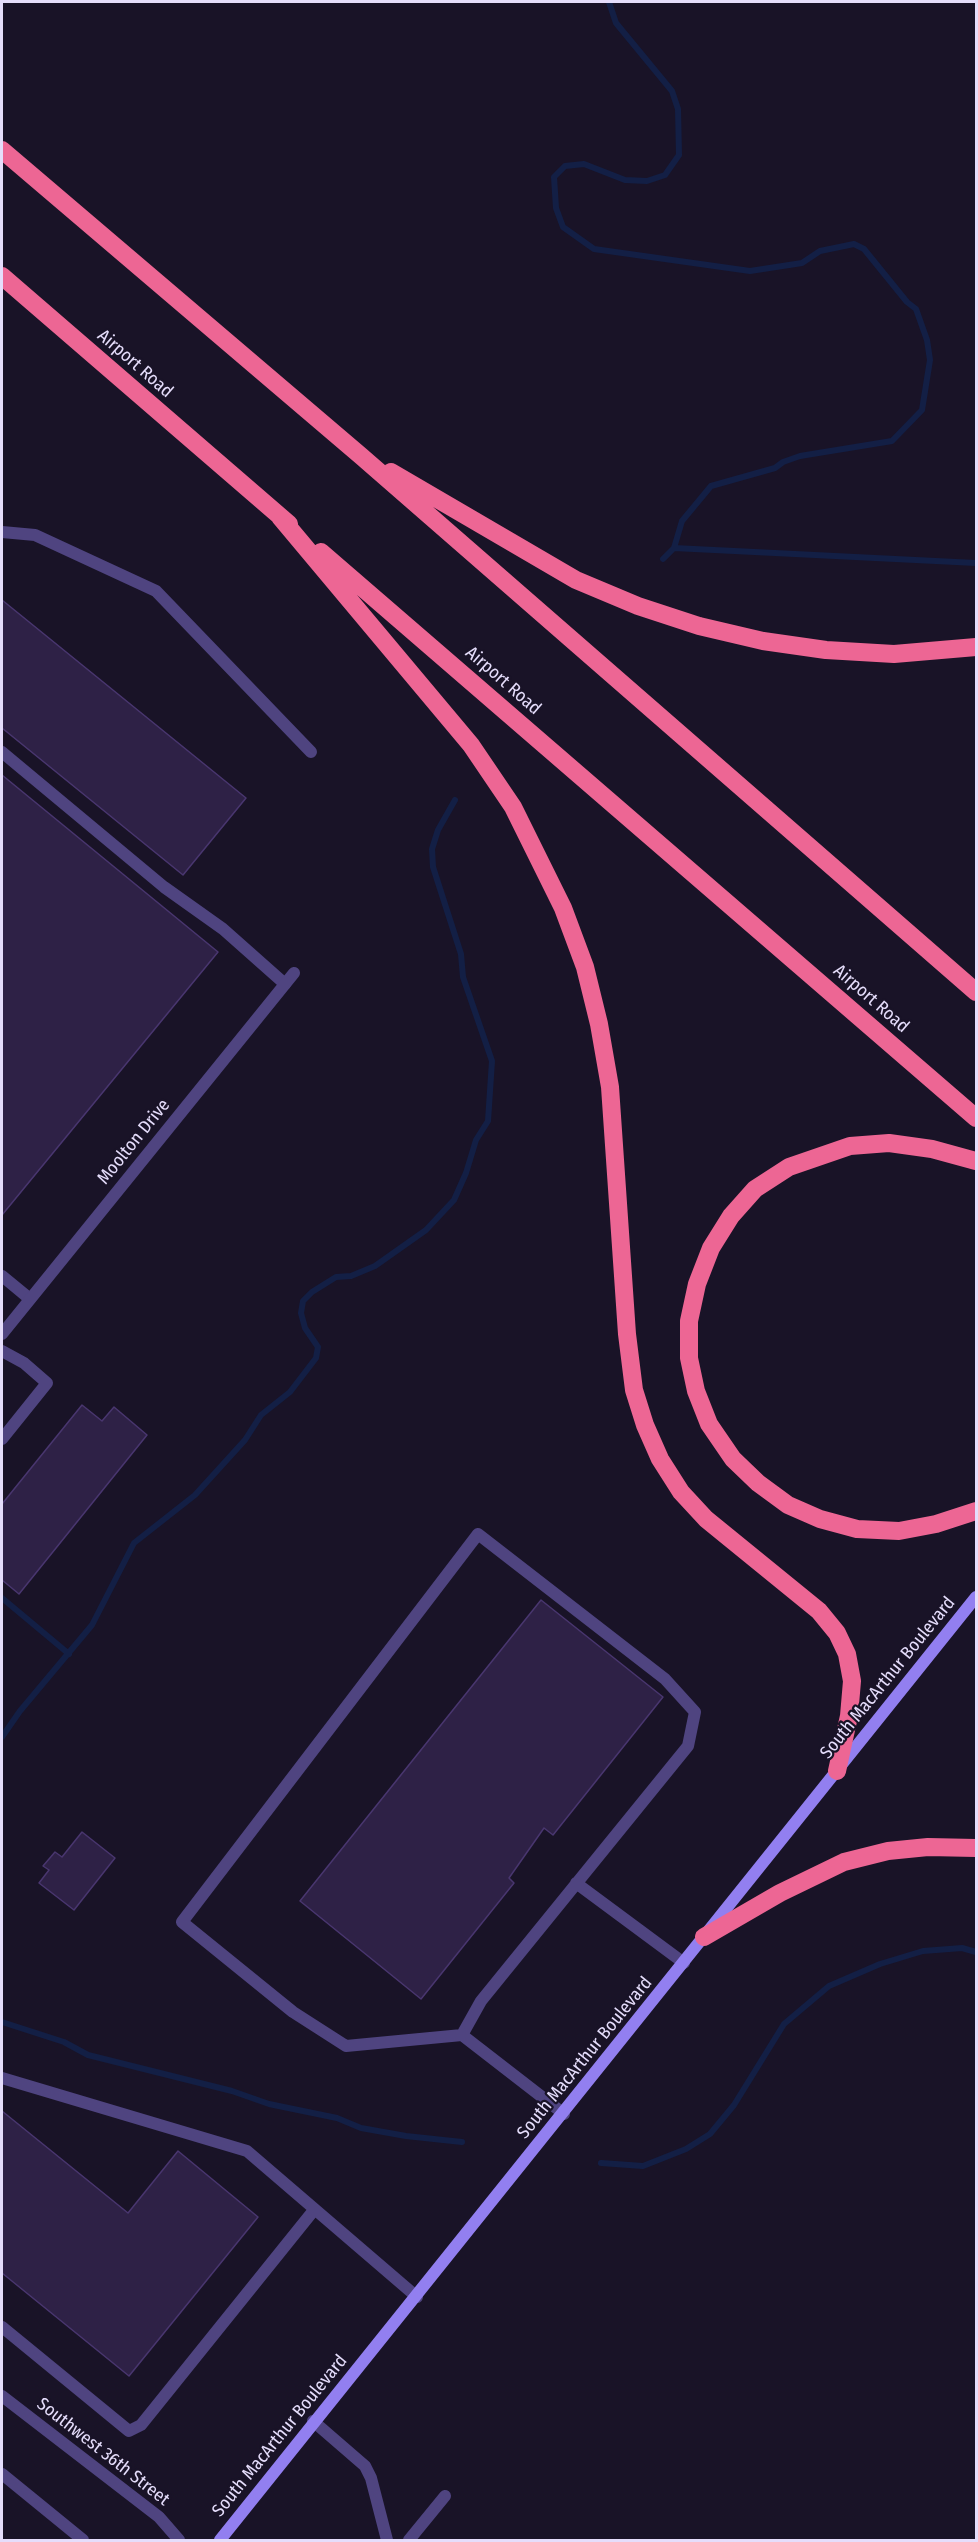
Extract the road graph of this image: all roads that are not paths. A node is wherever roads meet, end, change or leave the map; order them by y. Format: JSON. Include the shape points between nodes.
{"nodes":[{"id":1,"x":2,"y":150,"type":"edge"},
{"id":2,"x":2,"y":276,"type":"edge"},
{"id":3,"x":361,"y":456,"type":"junction"},
{"id":4,"x":280,"y":517,"type":"junction"},
{"id":5,"x":2,"y":532,"type":"edge"},
{"id":6,"x":976,"y":647,"type":"edge"},
{"id":7,"x":2,"y":752,"type":"edge"},
{"id":8,"x":311,"y":752,"type":"dead end"},
{"id":9,"x":294,"y":973,"type":"dead end"},
{"id":10,"x":285,"y":984,"type":"junction"},
{"id":11,"x":976,"y":992,"type":"edge"},
{"id":12,"x":976,"y":1118,"type":"edge"},
{"id":13,"x":976,"y":1161,"type":"edge"},
{"id":14,"x":2,"y":1276,"type":"edge"},
{"id":15,"x":30,"y":1299,"type":"junction"},
{"id":16,"x":2,"y":1334,"type":"edge"},
{"id":17,"x":2,"y":1351,"type":"edge"},
{"id":18,"x":2,"y":1439,"type":"edge"},
{"id":19,"x":976,"y":1511,"type":"edge"},
{"id":20,"x":976,"y":1597,"type":"edge"},
{"id":21,"x":837,"y":1771,"type":"junction"},
{"id":22,"x":976,"y":1848,"type":"edge"},
{"id":23,"x":576,"y":1883,"type":"junction"},
{"id":24,"x":704,"y":1937,"type":"junction"},
{"id":25,"x":684,"y":1963,"type":"junction"},
{"id":26,"x":462,"y":2035,"type":"junction"},
{"id":27,"x":2,"y":2078,"type":"edge"},
{"id":28,"x":564,"y":2114,"type":"junction"},
{"id":29,"x":314,"y":2210,"type":"junction"},
{"id":30,"x":417,"y":2297,"type":"junction"},
{"id":31,"x":2,"y":2327,"type":"edge"},
{"id":32,"x":2,"y":2396,"type":"edge"},
{"id":33,"x":313,"y":2421,"type":"junction"},
{"id":34,"x":2,"y":2474,"type":"edge"},
{"id":35,"x":445,"y":2496,"type":"dead end"},
{"id":36,"x":83,"y":2541,"type":"edge"},
{"id":37,"x":178,"y":2541,"type":"edge"},
{"id":38,"x":220,"y":2541,"type":"edge"},
{"id":39,"x":387,"y":2541,"type":"edge"},
{"id":40,"x":410,"y":2541,"type":"edge"}],
"edges":[{"from":1,"to":3,"type":"highway"},
{"from":2,"to":4,"type":"highway","name":"Airport Road"},
{"from":3,"to":6,"type":"highway","via":[[576,580],[699,626],[826,650],[894,654]]},
{"from":3,"to":11,"type":"highway"},
{"from":4,"to":12,"type":"highway","name":"Airport Road"},
{"from":4,"to":21,"type":"highway","via":[[471,745],[513,807],[563,908],[585,967],[610,1087],[627,1334],[634,1390],[645,1425],[670,1475],[706,1519],[819,1611],[837,1633],[847,1653],[852,1681]]},
{"from":5,"to":8,"type":"street","via":[[34,535],[156,591]]},
{"from":7,"to":10,"type":"street","via":[[164,887],[223,929]]},
{"from":9,"to":10,"type":"street","name":"Moolton Drive"},
{"from":10,"to":15,"type":"street","name":"Moolton Drive"},
{"from":13,"to":19,"type":"highway","via":[[889,1143],[850,1146],[780,1172],[755,1189],[711,1248],[697,1284],[689,1321],[689,1358],[709,1424],[733,1459],[788,1505],[857,1529],[899,1531]]},
{"from":14,"to":15,"type":"street"},
{"from":15,"to":16,"type":"street","name":"Moolton Drive"},
{"from":17,"to":18,"type":"street","via":[[47,1383]]},
{"from":20,"to":21,"type":"main road","name":"South MacArthur Boulevard"},
{"from":21,"to":24,"type":"main road","name":"South MacArthur Boulevard"},
{"from":22,"to":24,"type":"highway","via":[[888,1851],[844,1862]]},
{"from":23,"to":25,"type":"street"},
{"from":23,"to":26,"type":"street","via":[[481,2001]]},
{"from":23,"to":26,"type":"street","via":[[688,1746],[695,1712],[665,1678],[478,1534],[182,1922],[293,2012],[346,2046]]},
{"from":24,"to":25,"type":"main road","name":"South MacArthur Boulevard"},
{"from":25,"to":28,"type":"main road","name":"South MacArthur Boulevard"},
{"from":26,"to":28,"type":"street"},
{"from":27,"to":29,"type":"street","via":[[247,2151]]},
{"from":28,"to":30,"type":"main road","name":"South MacArthur Boulevard"},
{"from":29,"to":30,"type":"street"},
{"from":29,"to":31,"type":"street","via":[[141,2425],[129,2430]]},
{"from":30,"to":33,"type":"main road","name":"South MacArthur Boulevard"},
{"from":32,"to":37,"type":"street","name":"Southwest 36th Street","via":[[159,2517]]},
{"from":33,"to":38,"type":"main road","name":"South MacArthur Boulevard"},
{"from":33,"to":39,"type":"street","via":[[365,2466]]},
{"from":34,"to":36,"type":"street"},
{"from":35,"to":40,"type":"street"}]}
